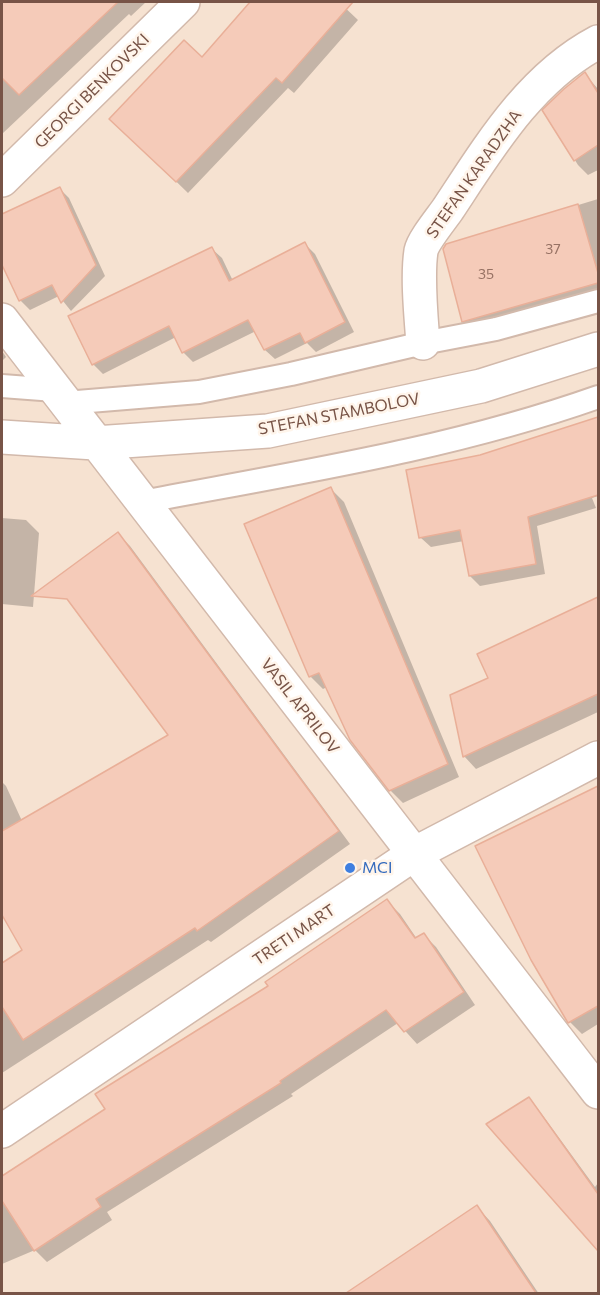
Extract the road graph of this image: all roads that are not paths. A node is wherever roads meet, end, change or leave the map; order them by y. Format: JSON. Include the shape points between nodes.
{"nodes":[{"id":1,"x":183,"y":2,"type":"edge"},
{"id":2,"x":598,"y":42,"type":"edge"},
{"id":3,"x":2,"y":180,"type":"edge"},
{"id":4,"x":598,"y":301,"type":"edge"},
{"id":5,"x":2,"y":320,"type":"edge"},
{"id":6,"x":423,"y":343,"type":"junction"},
{"id":7,"x":598,"y":349,"type":"edge"},
{"id":8,"x":2,"y":386,"type":"edge"},
{"id":9,"x":60,"y":396,"type":"junction"},
{"id":10,"x":598,"y":397,"type":"edge"},
{"id":11,"x":2,"y":437,"type":"edge"},
{"id":12,"x":95,"y":443,"type":"junction"},
{"id":13,"x":142,"y":502,"type":"junction"},
{"id":14,"x":598,"y":758,"type":"edge"},
{"id":15,"x":414,"y":854,"type":"junction"},
{"id":16,"x":598,"y":1092,"type":"edge"},
{"id":17,"x":2,"y":1131,"type":"edge"}],
"edges":[{"from":1,"to":3,"type":"street","name":"GEORGI BENKOVSKI"},
{"from":2,"to":6,"type":"street","name":"STEFAN KARADZHA","via":[[576,54],[538,86],[492,143],[421,249]]},
{"from":4,"to":6,"type":"lane","via":[[496,329]]},
{"from":5,"to":9,"type":"street","name":"VASIL APRILOV"},
{"from":6,"to":9,"type":"lane","via":[[199,392]]},
{"from":7,"to":12,"type":"street","name":"STEFAN STAMBOLOV","via":[[481,386],[268,431]]},
{"from":8,"to":9,"type":"lane"},
{"from":9,"to":12,"type":"street","name":"VASIL APRILOV"},
{"from":10,"to":13,"type":"lane","via":[[547,415],[392,454]]},
{"from":11,"to":12,"type":"street","name":"STEFAN STAMBOLOV"},
{"from":12,"to":13,"type":"street","name":"VASIL APRILOV"},
{"from":13,"to":15,"type":"street","name":"VASIL APRILOV"},
{"from":14,"to":15,"type":"street","name":"TRETI MART"},
{"from":15,"to":16,"type":"street","name":"VASIL APRILOV"},
{"from":15,"to":17,"type":"street","name":"TRETI MART"}]}
